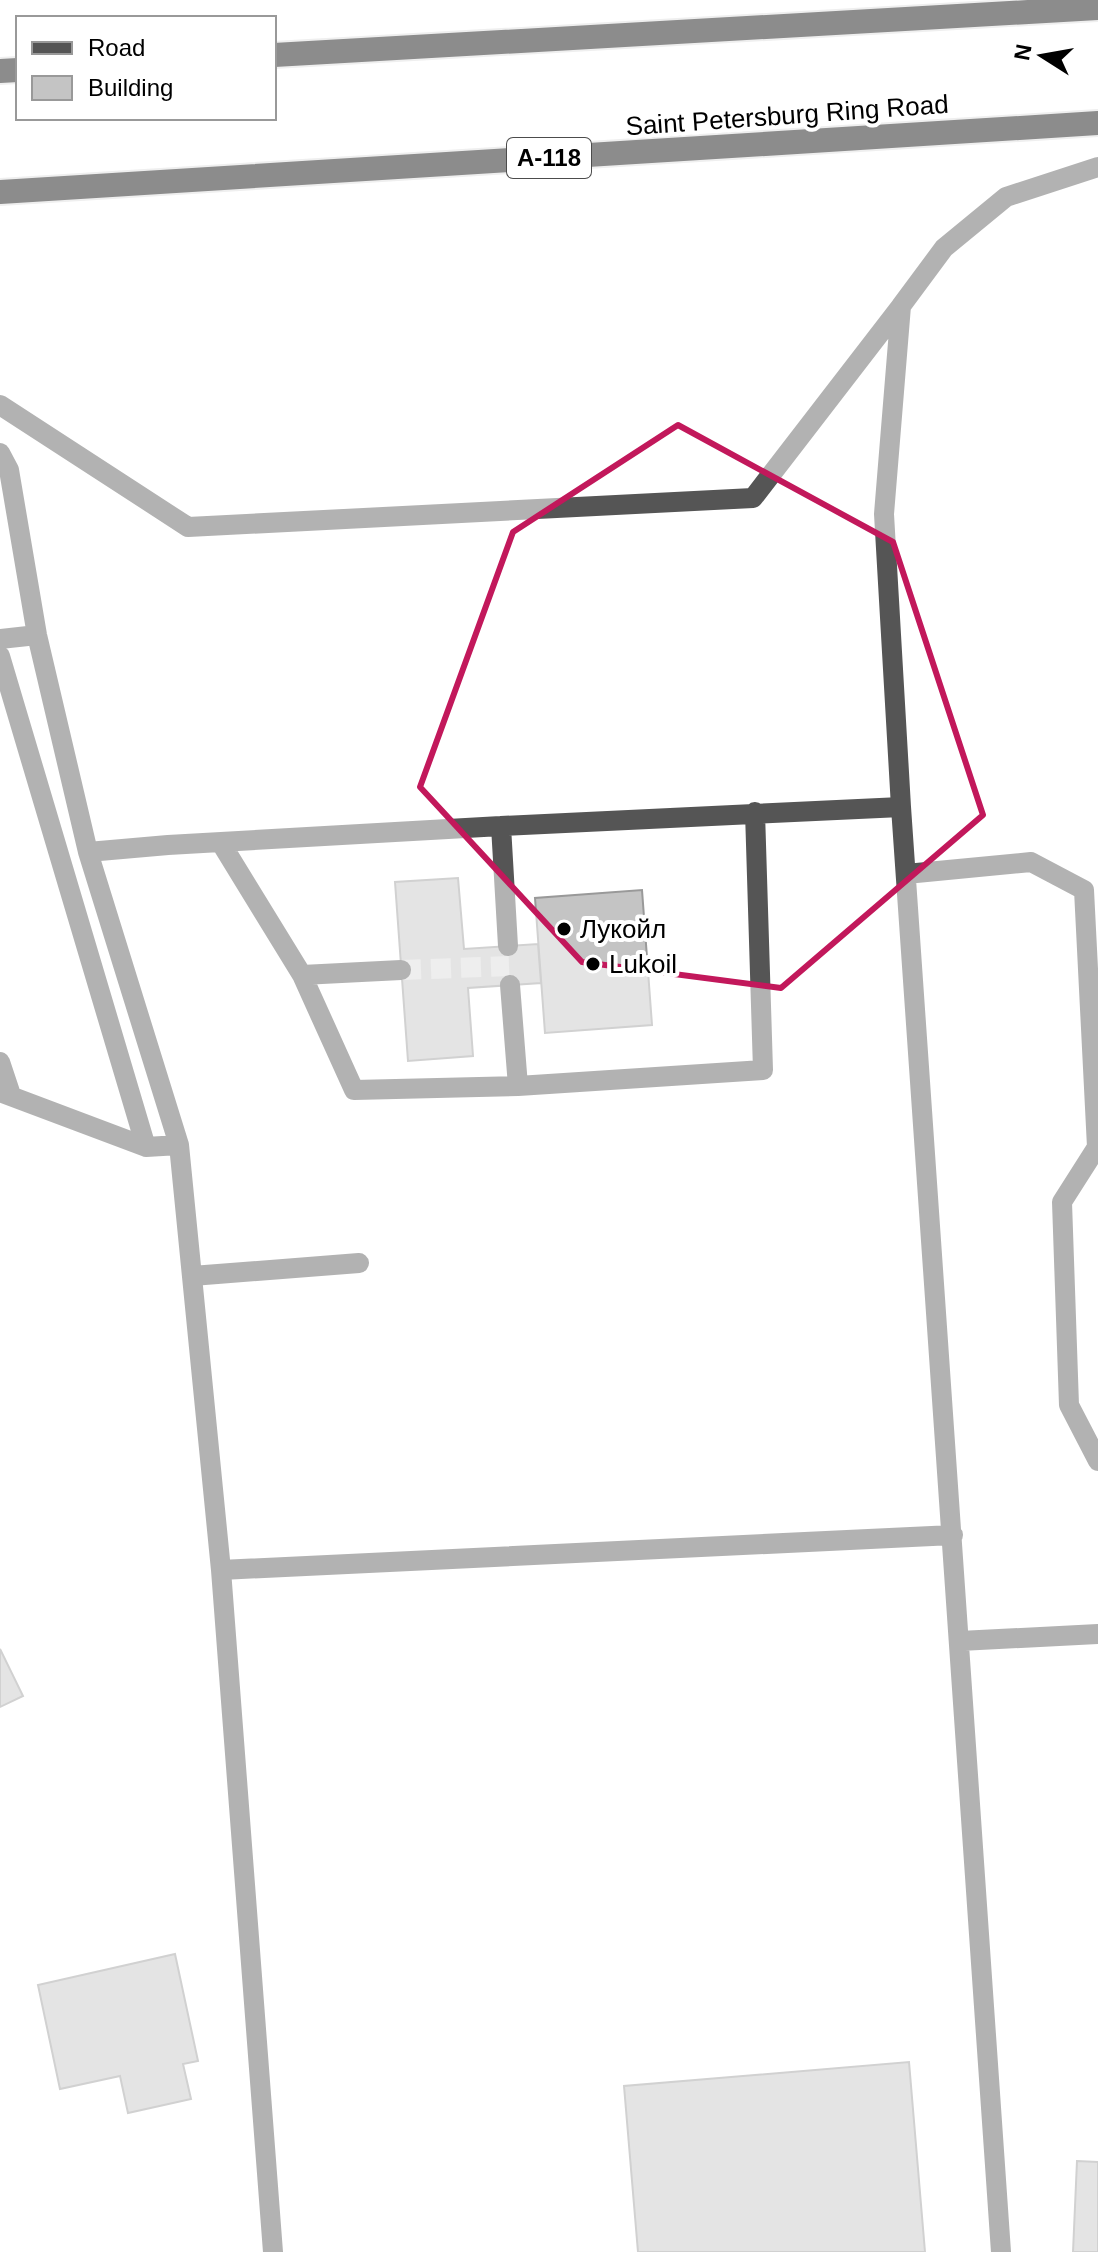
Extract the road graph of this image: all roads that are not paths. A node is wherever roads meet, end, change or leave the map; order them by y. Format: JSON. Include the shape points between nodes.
{"nodes":[{"id":1,"x":1098,"y":8,"type":"edge"},
{"id":2,"x":276,"y":55,"type":"edge"},
{"id":3,"x":1098,"y":123,"type":"edge"},
{"id":4,"x":1098,"y":167,"type":"edge"},
{"id":5,"x":0,"y":192,"type":"edge"},
{"id":6,"x":901,"y":306,"type":"junction"},
{"id":7,"x":0,"y":405,"type":"edge"},
{"id":8,"x":0,"y":453,"type":"edge"},
{"id":9,"x":37,"y":635,"type":"junction"},
{"id":10,"x":0,"y":639,"type":"edge"},
{"id":11,"x":0,"y":656,"type":"edge"},
{"id":12,"x":901,"y":807,"type":"junction"},
{"id":13,"x":755,"y":812,"type":"junction"},
{"id":14,"x":501,"y":826,"type":"junction"},
{"id":15,"x":221,"y":843,"type":"junction"},
{"id":16,"x":88,"y":852,"type":"junction"},
{"id":17,"x":906,"y":874,"type":"junction"},
{"id":18,"x":508,"y":946,"type":"dead end"},
{"id":19,"x":401,"y":970,"type":"tunnel mouth"},
{"id":20,"x":302,"y":975,"type":"junction"},
{"id":21,"x":510,"y":985,"type":"dead end"},
{"id":22,"x":0,"y":1062,"type":"edge"},
{"id":23,"x":518,"y":1086,"type":"junction"},
{"id":24,"x":6,"y":1094,"type":"edge"},
{"id":25,"x":179,"y":1145,"type":"junction"},
{"id":26,"x":146,"y":1147,"type":"junction"},
{"id":27,"x":359,"y":1263,"type":"dead end"},
{"id":28,"x":192,"y":1276,"type":"junction"},
{"id":29,"x":1098,"y":1461,"type":"edge"},
{"id":30,"x":953,"y":1535,"type":"junction"},
{"id":31,"x":221,"y":1570,"type":"junction"},
{"id":32,"x":1098,"y":1634,"type":"edge"},
{"id":33,"x":960,"y":1641,"type":"junction"},
{"id":34,"x":273,"y":2252,"type":"edge"},
{"id":35,"x":1001,"y":2252,"type":"edge"}],
"edges":[{"from":1,"to":2,"type":"highway"},
{"from":3,"to":5,"type":"highway","name":"Saint Petersburg Ring Road","number":"А-118"},
{"from":4,"to":6,"type":"street","via":[[1006,197],[944,248]]},
{"from":6,"to":7,"type":"street","via":[[753,498],[188,527]]},
{"from":6,"to":12,"type":"street","via":[[884,514]]},
{"from":8,"to":9,"type":"street","via":[[9,470]]},
{"from":9,"to":10,"type":"street"},
{"from":9,"to":16,"type":"street"},
{"from":11,"to":26,"type":"street"},
{"from":12,"to":13,"type":"street"},
{"from":12,"to":17,"type":"street"},
{"from":13,"to":14,"type":"street"},
{"from":13,"to":23,"type":"street","via":[[763,1070]]},
{"from":14,"to":15,"type":"street"},
{"from":14,"to":18,"type":"street"},
{"from":15,"to":16,"type":"street"},
{"from":15,"to":20,"type":"street"},
{"from":16,"to":25,"type":"street"},
{"from":17,"to":29,"type":"street","via":[[1031,862],[1084,890],[1097,1147],[1062,1202],[1069,1405]]},
{"from":17,"to":30,"type":"street"},
{"from":19,"to":20,"type":"street"},
{"from":20,"to":23,"type":"street","via":[[354,1090]]},
{"from":21,"to":23,"type":"street"},
{"from":22,"to":24,"type":"street"},
{"from":24,"to":26,"type":"street"},
{"from":25,"to":26,"type":"street"},
{"from":25,"to":28,"type":"street"},
{"from":27,"to":28,"type":"street"},
{"from":28,"to":31,"type":"street"},
{"from":30,"to":31,"type":"street"},
{"from":30,"to":33,"type":"street"},
{"from":31,"to":34,"type":"street"},
{"from":32,"to":33,"type":"street"},
{"from":33,"to":35,"type":"street"}]}
